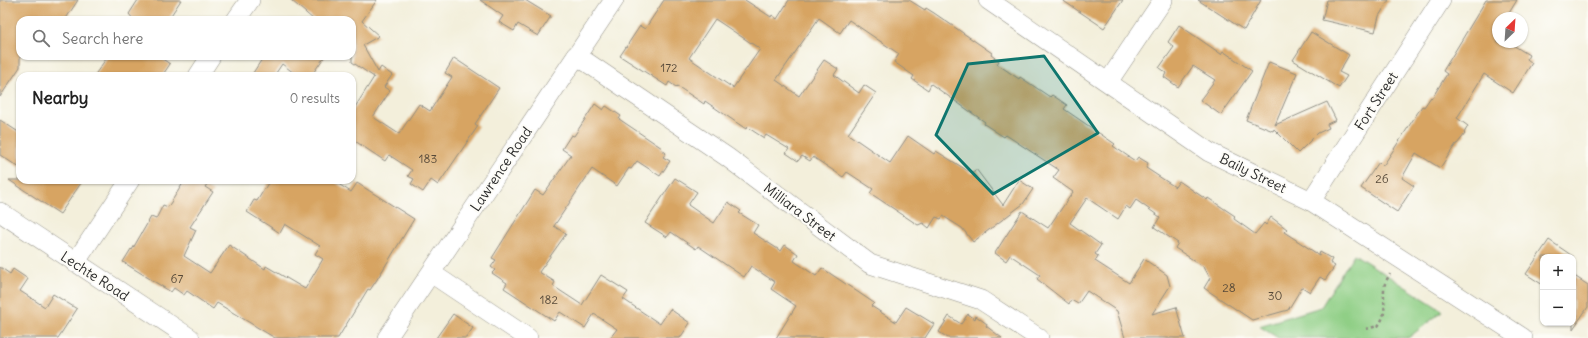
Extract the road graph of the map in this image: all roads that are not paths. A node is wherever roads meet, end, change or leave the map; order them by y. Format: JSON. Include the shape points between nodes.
{"nodes":[{"id":1,"x":250,"y":0,"type":"edge"},
{"id":2,"x":614,"y":0,"type":"edge"},
{"id":3,"x":988,"y":0,"type":"edge"},
{"id":4,"x":1163,"y":0,"type":"edge"},
{"id":5,"x":1441,"y":0,"type":"edge"},
{"id":6,"x":239,"y":16,"type":"edge"},
{"id":7,"x":576,"y":55,"type":"junction"},
{"id":8,"x":208,"y":60,"type":"edge"},
{"id":9,"x":201,"y":72,"type":"edge"},
{"id":10,"x":1108,"y":82,"type":"junction"},
{"id":11,"x":127,"y":184,"type":"edge"},
{"id":12,"x":1310,"y":201,"type":"junction"},
{"id":13,"x":0,"y":212,"type":"edge"},
{"id":14,"x":75,"y":263,"type":"junction"},
{"id":15,"x":431,"y":273,"type":"junction"},
{"id":16,"x":190,"y":338,"type":"edge"},
{"id":17,"x":387,"y":338,"type":"edge"},
{"id":18,"x":528,"y":338,"type":"edge"},
{"id":19,"x":1039,"y":338,"type":"edge"},
{"id":20,"x":1523,"y":338,"type":"edge"}],
"edges":[{"from":1,"to":6,"type":"street"},
{"from":2,"to":7,"type":"street","name":"Lawrence Road"},
{"from":3,"to":10,"type":"street","name":"Baily Street"},
{"from":4,"to":10,"type":"street"},
{"from":5,"to":12,"type":"street","name":"Fort Street"},
{"from":7,"to":15,"type":"street","name":"Lawrence Road"},
{"from":7,"to":19,"type":"street","name":"Milliara Street","via":[[727,157],[870,264],[981,300]]},
{"from":8,"to":9,"type":"street"},
{"from":10,"to":12,"type":"street","name":"Baily Street","via":[[1209,152]]},
{"from":11,"to":14,"type":"street"},
{"from":12,"to":20,"type":"street","name":"Baily Street"},
{"from":13,"to":14,"type":"street","name":"Lechte Road"},
{"from":14,"to":16,"type":"street","name":"Lechte Road"},
{"from":15,"to":17,"type":"street","name":"Lawrence Road"},
{"from":15,"to":18,"type":"street"}]}
